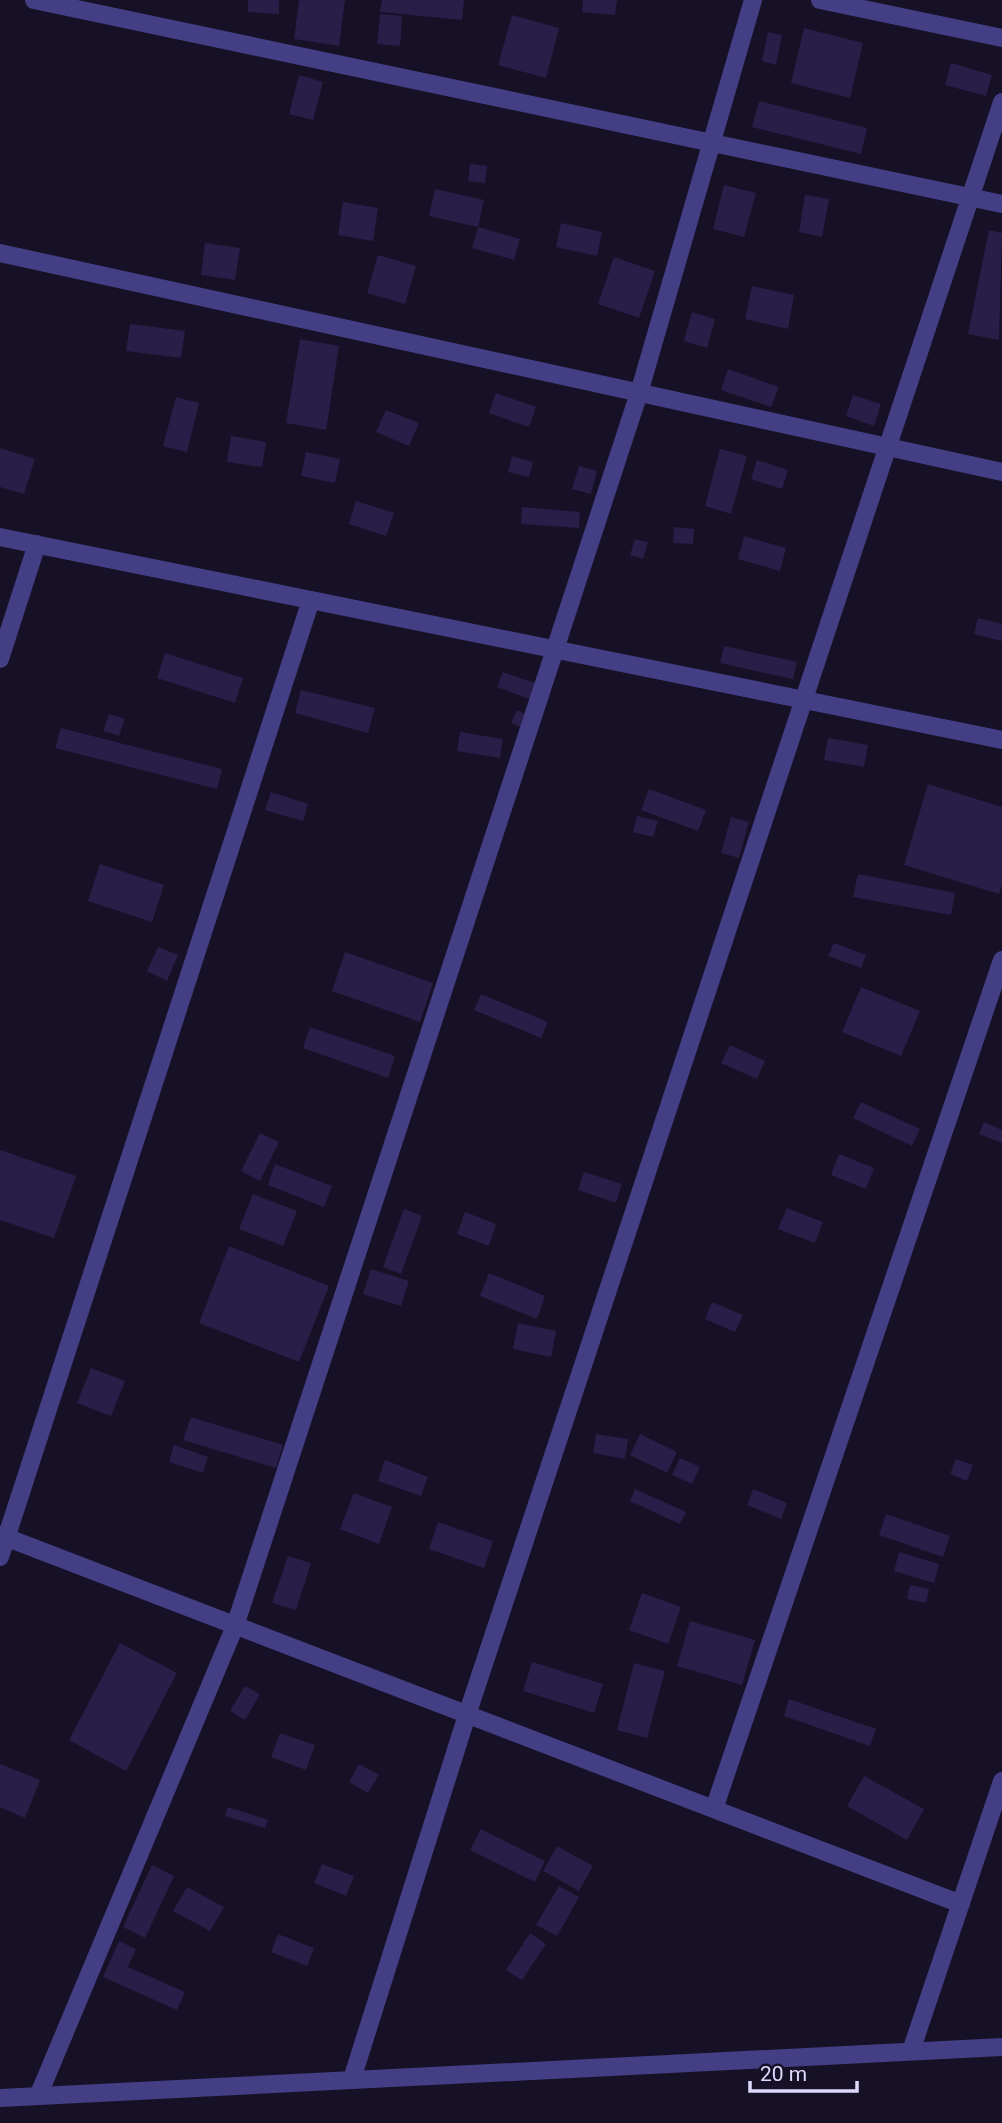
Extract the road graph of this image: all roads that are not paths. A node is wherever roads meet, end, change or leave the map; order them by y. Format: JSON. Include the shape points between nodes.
{"nodes":[{"id":1,"x":34,"y":0,"type":"edge"},
{"id":2,"x":753,"y":0,"type":"edge"},
{"id":3,"x":820,"y":0,"type":"edge"},
{"id":4,"x":1002,"y":38,"type":"edge"},
{"id":5,"x":1002,"y":103,"type":"edge"},
{"id":6,"x":711,"y":143,"type":"junction"},
{"id":7,"x":971,"y":198,"type":"junction"},
{"id":8,"x":1002,"y":204,"type":"edge"},
{"id":9,"x":0,"y":253,"type":"edge"},
{"id":10,"x":639,"y":393,"type":"junction"},
{"id":11,"x":888,"y":448,"type":"junction"},
{"id":12,"x":1002,"y":472,"type":"edge"},
{"id":13,"x":0,"y":537,"type":"edge"},
{"id":14,"x":37,"y":544,"type":"junction"},
{"id":15,"x":311,"y":600,"type":"junction"},
{"id":16,"x":555,"y":649,"type":"junction"},
{"id":17,"x":0,"y":659,"type":"edge"},
{"id":18,"x":804,"y":699,"type":"junction"},
{"id":19,"x":1002,"y":740,"type":"edge"},
{"id":20,"x":1002,"y":960,"type":"edge"},
{"id":21,"x":3,"y":1536,"type":"edge"},
{"id":22,"x":0,"y":1557,"type":"edge"},
{"id":23,"x":235,"y":1626,"type":"junction"},
{"id":24,"x":467,"y":1715,"type":"junction"},
{"id":25,"x":1002,"y":1781,"type":"edge"},
{"id":26,"x":714,"y":1809,"type":"junction"},
{"id":27,"x":961,"y":1904,"type":"junction"},
{"id":28,"x":1002,"y":2047,"type":"edge"},
{"id":29,"x":911,"y":2051,"type":"junction"},
{"id":30,"x":352,"y":2079,"type":"junction"},
{"id":31,"x":39,"y":2094,"type":"junction"},
{"id":32,"x":0,"y":2098,"type":"edge"}],
"edges":[{"from":1,"to":6,"type":"street"},
{"from":2,"to":6,"type":"street"},
{"from":3,"to":4,"type":"street"},
{"from":5,"to":7,"type":"street"},
{"from":6,"to":7,"type":"street"},
{"from":6,"to":10,"type":"street"},
{"from":7,"to":8,"type":"street"},
{"from":7,"to":11,"type":"street"},
{"from":9,"to":10,"type":"street"},
{"from":10,"to":11,"type":"street"},
{"from":10,"to":16,"type":"street"},
{"from":11,"to":12,"type":"street"},
{"from":11,"to":18,"type":"street"},
{"from":13,"to":14,"type":"street"},
{"from":14,"to":15,"type":"street"},
{"from":14,"to":17,"type":"street"},
{"from":15,"to":16,"type":"street"},
{"from":15,"to":21,"type":"street"},
{"from":16,"to":18,"type":"street"},
{"from":16,"to":23,"type":"street"},
{"from":18,"to":19,"type":"street"},
{"from":18,"to":24,"type":"street"},
{"from":20,"to":26,"type":"street"},
{"from":21,"to":22,"type":"street"},
{"from":21,"to":23,"type":"street"},
{"from":23,"to":24,"type":"street"},
{"from":23,"to":31,"type":"street"},
{"from":24,"to":26,"type":"street"},
{"from":24,"to":30,"type":"street"},
{"from":25,"to":27,"type":"street"},
{"from":26,"to":27,"type":"street"},
{"from":27,"to":29,"type":"street"},
{"from":28,"to":29,"type":"street"},
{"from":29,"to":30,"type":"street"},
{"from":30,"to":31,"type":"street"},
{"from":31,"to":32,"type":"street"}]}
